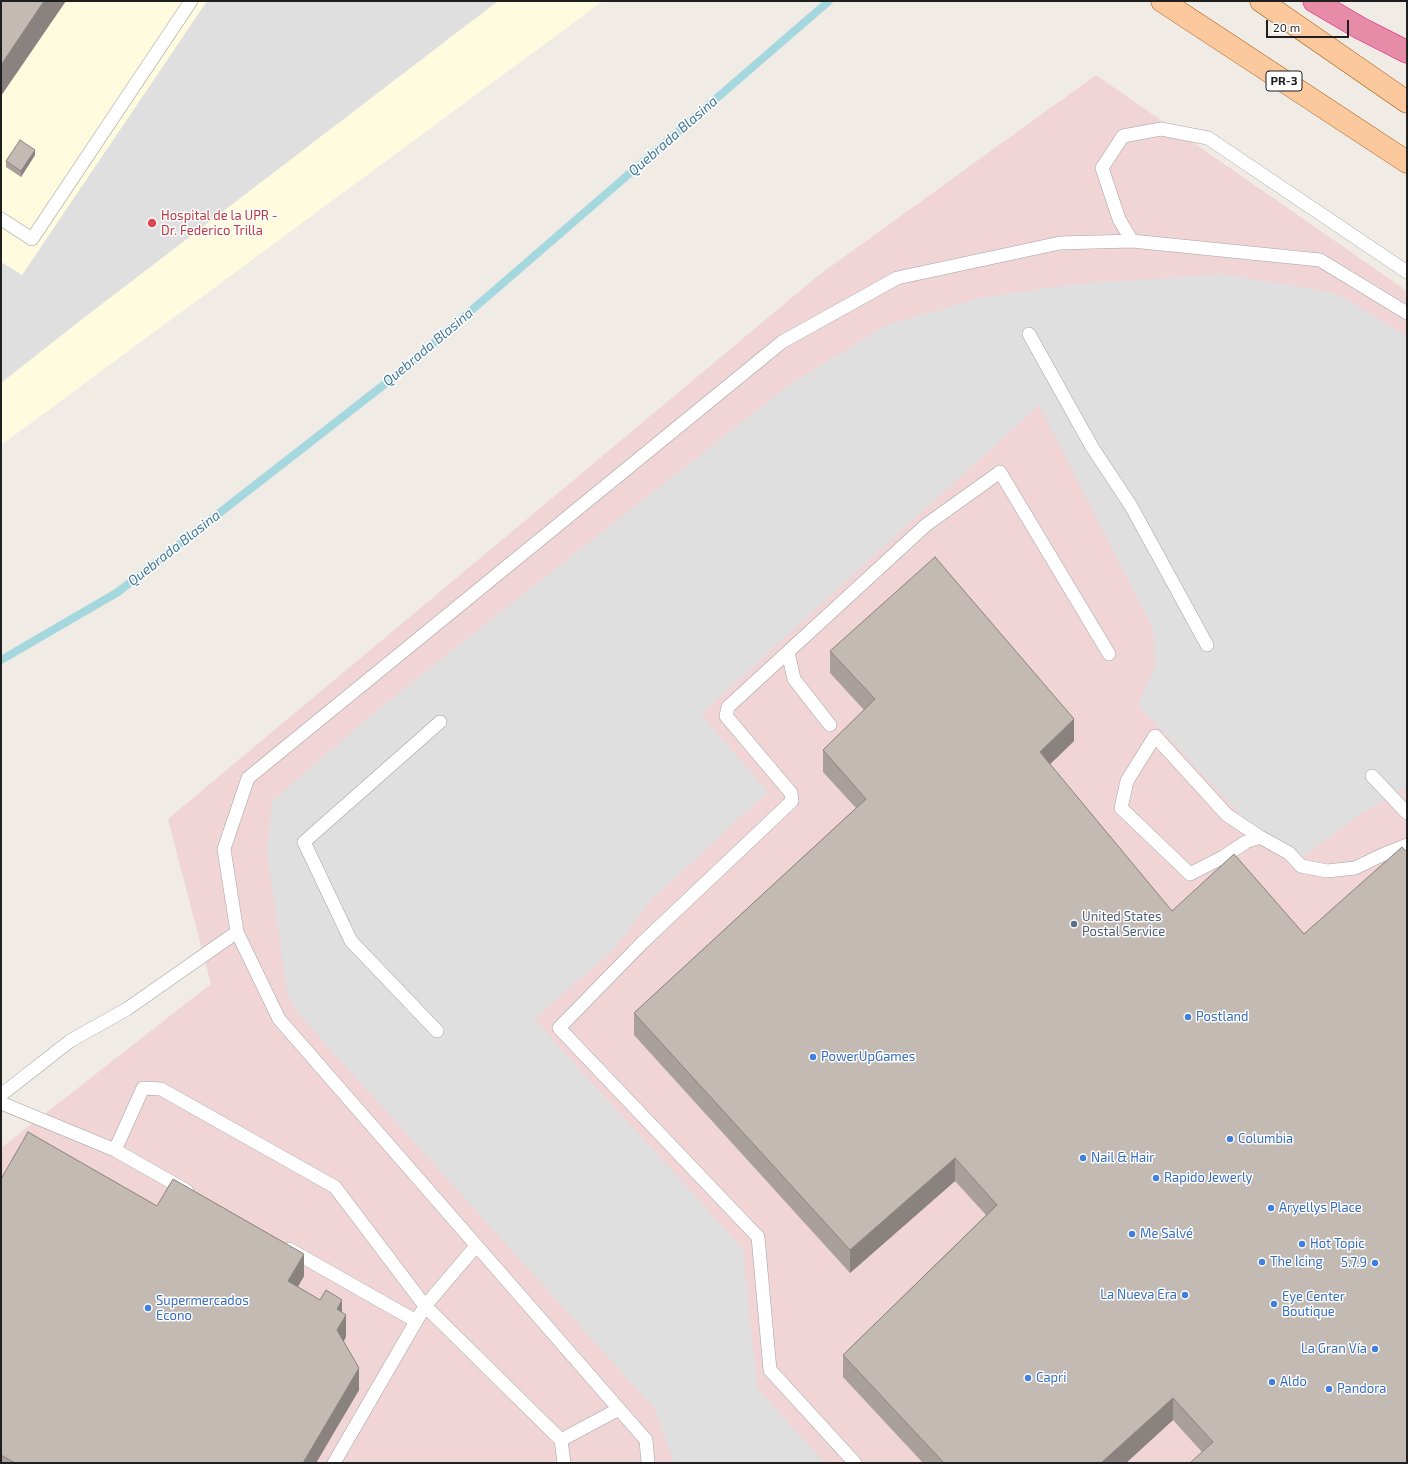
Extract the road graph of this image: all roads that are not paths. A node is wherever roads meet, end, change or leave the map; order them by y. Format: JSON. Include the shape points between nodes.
{"nodes":[{"id":1,"x":191,"y":1,"type":"edge"},
{"id":2,"x":1162,"y":1,"type":"edge"},
{"id":3,"x":1261,"y":1,"type":"edge"},
{"id":4,"x":1314,"y":1,"type":"edge"},
{"id":5,"x":1407,"y":52,"type":"edge"},
{"id":6,"x":1407,"y":102,"type":"edge"},
{"id":7,"x":1407,"y":162,"type":"edge"},
{"id":8,"x":1,"y":219,"type":"edge"},
{"id":9,"x":1132,"y":241,"type":"junction"},
{"id":10,"x":1407,"y":272,"type":"edge"},
{"id":11,"x":1407,"y":313,"type":"edge"},
{"id":12,"x":1029,"y":334,"type":"dead end"},
{"id":13,"x":1208,"y":645,"type":"dead end"},
{"id":14,"x":788,"y":652,"type":"junction"},
{"id":15,"x":1109,"y":654,"type":"dead end"},
{"id":16,"x":440,"y":722,"type":"dead end"},
{"id":17,"x":830,"y":725,"type":"dead end"},
{"id":18,"x":1372,"y":776,"type":"dead end"},
{"id":19,"x":1407,"y":813,"type":"edge"},
{"id":20,"x":1260,"y":837,"type":"junction"},
{"id":21,"x":1407,"y":845,"type":"edge"},
{"id":22,"x":237,"y":932,"type":"junction"},
{"id":23,"x":437,"y":1031,"type":"dead end"},
{"id":24,"x":1,"y":1095,"type":"edge"},
{"id":25,"x":1,"y":1103,"type":"edge"},
{"id":26,"x":115,"y":1150,"type":"junction"},
{"id":27,"x":197,"y":1196,"type":"edge"},
{"id":28,"x":279,"y":1243,"type":"edge"},
{"id":29,"x":476,"y":1246,"type":"junction"},
{"id":30,"x":425,"y":1306,"type":"junction"},
{"id":31,"x":416,"y":1321,"type":"junction"},
{"id":32,"x":619,"y":1409,"type":"junction"},
{"id":33,"x":561,"y":1440,"type":"junction"},
{"id":34,"x":334,"y":1463,"type":"edge"},
{"id":35,"x":564,"y":1463,"type":"edge"},
{"id":36,"x":648,"y":1463,"type":"edge"},
{"id":37,"x":855,"y":1463,"type":"edge"}],
"edges":[{"from":1,"to":8,"type":"lane","via":[[32,239]]},
{"from":2,"to":7,"type":"main road","number":"PR-3"},
{"from":3,"to":6,"type":"main road"},
{"from":4,"to":5,"type":"highway"},
{"from":9,"to":10,"type":"lane","via":[[1119,219],[1102,168],[1123,136],[1161,129],[1208,138]]},
{"from":9,"to":11,"type":"lane","via":[[1320,260]]},
{"from":9,"to":22,"type":"lane","via":[[1060,243],[897,278],[782,342],[248,778],[224,849]]},
{"from":12,"to":13,"type":"lane","via":[[1092,447],[1132,506]]},
{"from":14,"to":15,"type":"lane","via":[[926,525],[1000,472]]},
{"from":14,"to":17,"type":"lane","via":[[794,680]]},
{"from":14,"to":37,"type":"lane","via":[[728,707],[726,716],[792,793],[792,802],[642,943],[559,1028],[758,1237],[770,1370]]},
{"from":16,"to":23,"type":"lane","via":[[304,842],[351,941]]},
{"from":18,"to":19,"type":"lane"},
{"from":20,"to":20,"type":"lane","via":[[1246,842],[1190,874],[1121,808],[1127,781],[1156,736],[1227,815]]},
{"from":20,"to":21,"type":"lane","via":[[1289,853],[1301,866],[1327,871],[1355,868]]},
{"from":22,"to":24,"type":"lane","via":[[127,1009],[70,1040]]},
{"from":22,"to":29,"type":"lane","via":[[279,1020]]},
{"from":25,"to":26,"type":"lane"},
{"from":26,"to":27,"type":"lane"},
{"from":26,"to":30,"type":"lane","via":[[143,1088],[160,1088],[335,1187]]},
{"from":28,"to":31,"type":"lane"},
{"from":29,"to":30,"type":"lane"},
{"from":29,"to":32,"type":"lane"},
{"from":30,"to":31,"type":"lane"},
{"from":30,"to":33,"type":"lane"},
{"from":31,"to":34,"type":"lane"},
{"from":32,"to":33,"type":"lane"},
{"from":32,"to":36,"type":"lane","via":[[646,1440]]},
{"from":33,"to":35,"type":"lane"}]}
